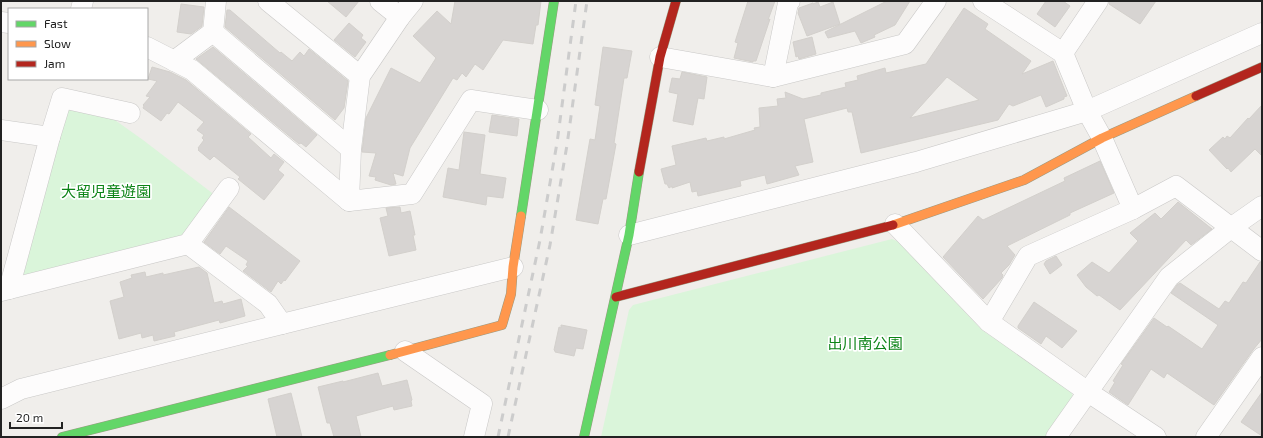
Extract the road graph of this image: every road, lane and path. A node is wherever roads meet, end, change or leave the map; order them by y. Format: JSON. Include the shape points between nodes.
{"nodes":[{"id":1,"x":216,"y":1,"type":"edge"},
{"id":2,"x":268,"y":1,"type":"edge"},
{"id":3,"x":380,"y":1,"type":"edge"},
{"id":4,"x":413,"y":1,"type":"edge"},
{"id":5,"x":554,"y":1,"type":"edge"},
{"id":6,"x":676,"y":1,"type":"edge"},
{"id":7,"x":790,"y":1,"type":"edge"},
{"id":8,"x":936,"y":1,"type":"edge"},
{"id":9,"x":983,"y":1,"type":"edge"},
{"id":10,"x":1098,"y":1,"type":"edge"},
{"id":11,"x":400,"y":17,"type":"junction"},
{"id":12,"x":213,"y":32,"type":"junction"},
{"id":13,"x":1262,"y":33,"type":"edge"},
{"id":14,"x":148,"y":48,"type":"edge"},
{"id":15,"x":1062,"y":53,"type":"junction"},
{"id":16,"x":660,"y":57,"type":"junction"},
{"id":17,"x":174,"y":61,"type":"junction"},
{"id":18,"x":1262,"y":67,"type":"edge"},
{"id":19,"x":360,"y":76,"type":"junction"},
{"id":20,"x":773,"y":77,"type":"junction"},
{"id":21,"x":538,"y":110,"type":"junction"},
{"id":22,"x":1087,"y":112,"type":"junction"},
{"id":23,"x":130,"y":113,"type":"dead end"},
{"id":24,"x":1,"y":130,"type":"edge"},
{"id":25,"x":50,"y":137,"type":"junction"},
{"id":26,"x":1102,"y":138,"type":"junction"},
{"id":27,"x":351,"y":149,"type":"junction"},
{"id":28,"x":229,"y":188,"type":"dead end"},
{"id":29,"x":349,"y":201,"type":"junction"},
{"id":30,"x":1262,"y":206,"type":"edge"},
{"id":31,"x":1132,"y":210,"type":"junction"},
{"id":32,"x":895,"y":224,"type":"junction"},
{"id":33,"x":1232,"y":228,"type":"junction"},
{"id":34,"x":629,"y":235,"type":"junction"},
{"id":35,"x":188,"y":244,"type":"junction"},
{"id":36,"x":1262,"y":251,"type":"edge"},
{"id":37,"x":513,"y":267,"type":"junction"},
{"id":38,"x":5,"y":290,"type":"edge"},
{"id":39,"x":616,"y":296,"type":"junction"},
{"id":40,"x":989,"y":322,"type":"junction"},
{"id":41,"x":282,"y":324,"type":"junction"},
{"id":42,"x":405,"y":351,"type":"junction"},
{"id":43,"x":1262,"y":357,"type":"edge"},
{"id":44,"x":1088,"y":392,"type":"junction"},
{"id":45,"x":1,"y":399,"type":"edge"},
{"id":46,"x":62,"y":437,"type":"edge"},
{"id":47,"x":474,"y":437,"type":"edge"},
{"id":48,"x":584,"y":437,"type":"edge"},
{"id":49,"x":1056,"y":437,"type":"edge"},
{"id":50,"x":1156,"y":437,"type":"edge"},
{"id":51,"x":1206,"y":437,"type":"edge"}],
"edges":[{"from":1,"to":12,"type":"street"},
{"from":2,"to":19,"type":"street"},
{"from":3,"to":11,"type":"street"},
{"from":4,"to":11,"type":"street"},
{"from":5,"to":21,"type":"street"},
{"from":6,"to":16,"type":"street"},
{"from":7,"to":20,"type":"street"},
{"from":8,"to":20,"type":"street","via":[[905,44]]},
{"from":9,"to":15,"type":"street"},
{"from":10,"to":15,"type":"street"},
{"from":11,"to":19,"type":"street"},
{"from":12,"to":17,"type":"street"},
{"from":12,"to":27,"type":"street"},
{"from":13,"to":22,"type":"street"},
{"from":14,"to":17,"type":"street"},
{"from":15,"to":22,"type":"street"},
{"from":16,"to":20,"type":"street"},
{"from":16,"to":34,"type":"street"},
{"from":17,"to":29,"type":"street","via":[[192,70]]},
{"from":18,"to":26,"type":"street"},
{"from":19,"to":27,"type":"street"},
{"from":21,"to":29,"type":"street","via":[[471,100],[412,194]]},
{"from":21,"to":37,"type":"street"},
{"from":22,"to":26,"type":"street"},
{"from":22,"to":34,"type":"street","via":[[916,162]]},
{"from":23,"to":25,"type":"street","via":[[62,98]]},
{"from":24,"to":25,"type":"street"},
{"from":25,"to":38,"type":"street"},
{"from":26,"to":31,"type":"street"},
{"from":26,"to":32,"type":"street","via":[[1024,180]]},
{"from":27,"to":29,"type":"street"},
{"from":28,"to":35,"type":"street"},
{"from":30,"to":33,"type":"street"},
{"from":31,"to":33,"type":"street","via":[[1176,186]]},
{"from":31,"to":40,"type":"street","via":[[1028,256]]},
{"from":32,"to":39,"type":"street"},
{"from":32,"to":40,"type":"street"},
{"from":33,"to":36,"type":"street"},
{"from":33,"to":44,"type":"street","via":[[1169,277]]},
{"from":34,"to":39,"type":"street"},
{"from":35,"to":38,"type":"street"},
{"from":35,"to":41,"type":"street","via":[[268,304]]},
{"from":37,"to":41,"type":"street"},
{"from":37,"to":42,"type":"street","via":[[511,294],[502,325]]},
{"from":39,"to":48,"type":"street"},
{"from":40,"to":44,"type":"street"},
{"from":41,"to":45,"type":"street","via":[[21,389]]},
{"from":42,"to":46,"type":"street"},
{"from":42,"to":47,"type":"street","via":[[482,404]]},
{"from":43,"to":51,"type":"street"},
{"from":44,"to":49,"type":"street"},
{"from":44,"to":50,"type":"street"}]}
